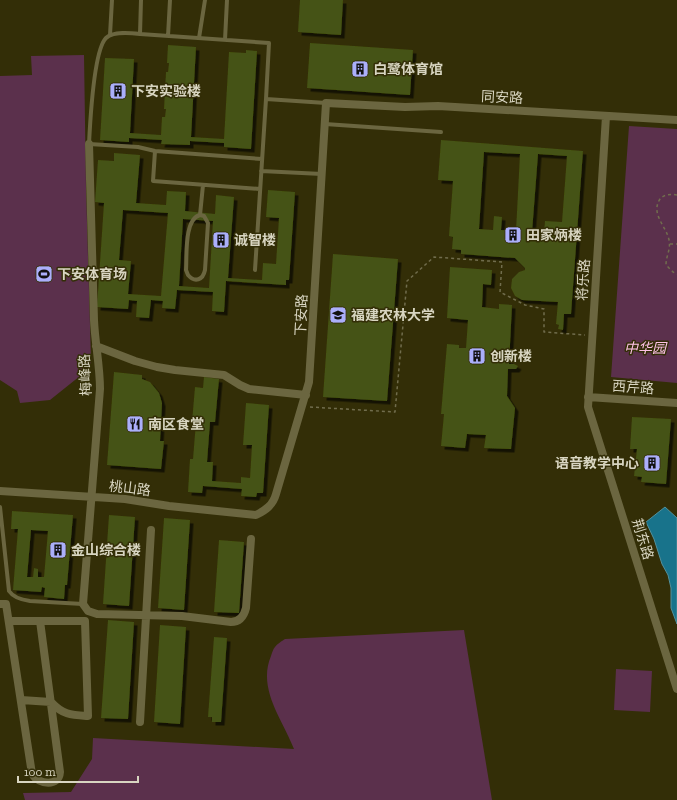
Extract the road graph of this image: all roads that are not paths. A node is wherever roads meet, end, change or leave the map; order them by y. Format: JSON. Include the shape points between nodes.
{"nodes":[{"id":1,"x":112,"y":0,"type":"edge"},
{"id":2,"x":141,"y":0,"type":"edge"},
{"id":3,"x":170,"y":0,"type":"edge"},
{"id":4,"x":205,"y":0,"type":"edge"},
{"id":5,"x":227,"y":0,"type":"edge"},
{"id":6,"x":140,"y":34,"type":"junction"},
{"id":7,"x":110,"y":35,"type":"junction"},
{"id":8,"x":168,"y":36,"type":"junction"},
{"id":9,"x":199,"y":38,"type":"junction"},
{"id":10,"x":225,"y":40,"type":"junction"},
{"id":11,"x":266,"y":99,"type":"junction"},
{"id":12,"x":326,"y":103,"type":"junction"},
{"id":13,"x":606,"y":116,"type":"junction"},
{"id":14,"x":677,"y":120,"type":"edge"},
{"id":15,"x":325,"y":124,"type":"junction"},
{"id":16,"x":441,"y":132,"type":"dead end"},
{"id":17,"x":89,"y":144,"type":"junction"},
{"id":18,"x":155,"y":151,"type":"junction"},
{"id":19,"x":262,"y":159,"type":"junction"},
{"id":20,"x":261,"y":171,"type":"junction"},
{"id":21,"x":322,"y":174,"type":"junction"},
{"id":22,"x":203,"y":185,"type":"junction"},
{"id":23,"x":260,"y":189,"type":"junction"},
{"id":24,"x":200,"y":215,"type":"junction"},
{"id":25,"x":255,"y":270,"type":"dead end"},
{"id":26,"x":96,"y":346,"type":"junction"},
{"id":27,"x":306,"y":395,"type":"junction"},
{"id":28,"x":588,"y":397,"type":"junction"},
{"id":29,"x":677,"y":403,"type":"edge"},
{"id":30,"x":0,"y":491,"type":"edge"},
{"id":31,"x":91,"y":496,"type":"junction"},
{"id":32,"x":0,"y":507,"type":"edge"},
{"id":33,"x":256,"y":515,"type":"joint"},
{"id":34,"x":151,"y":530,"type":"dead end"},
{"id":35,"x":251,"y":538,"type":"dead end"},
{"id":36,"x":0,"y":604,"type":"edge"},
{"id":37,"x":83,"y":604,"type":"junction"},
{"id":38,"x":146,"y":615,"type":"junction"},
{"id":39,"x":9,"y":620,"type":"junction"},
{"id":40,"x":40,"y":621,"type":"junction"},
{"id":41,"x":667,"y":660,"type":"junction"},
{"id":42,"x":677,"y":660,"type":"edge"},
{"id":43,"x":677,"y":688,"type":"edge"},
{"id":44,"x":21,"y":700,"type":"junction"},
{"id":45,"x":51,"y":702,"type":"junction"},
{"id":46,"x":140,"y":722,"type":"dead end"}],
"edges":[{"from":1,"to":7,"type":"lane"},
{"from":2,"to":6,"type":"lane"},
{"from":3,"to":8,"type":"lane"},
{"from":4,"to":9,"type":"lane"},
{"from":5,"to":10,"type":"lane"},
{"from":6,"to":7,"type":"lane"},
{"from":6,"to":8,"type":"lane"},
{"from":7,"to":17,"type":"lane","via":[[100,52],[92,99]]},
{"from":8,"to":9,"type":"lane"},
{"from":9,"to":10,"type":"lane"},
{"from":10,"to":11,"type":"lane","via":[[269,43]]},
{"from":11,"to":12,"type":"lane"},
{"from":11,"to":19,"type":"lane"},
{"from":12,"to":13,"type":"street","name":"同安路","via":[[406,108],[438,106]]},
{"from":12,"to":15,"type":"street","name":"下安路"},
{"from":13,"to":14,"type":"street","name":"同安路"},
{"from":13,"to":28,"type":"street","name":"将乐路"},
{"from":15,"to":16,"type":"lane"},
{"from":15,"to":21,"type":"street","name":"下安路"},
{"from":17,"to":18,"type":"lane","via":[[138,147]]},
{"from":17,"to":26,"type":"street","name":"梅峰路"},
{"from":18,"to":19,"type":"lane"},
{"from":18,"to":22,"type":"lane","via":[[153,182]]},
{"from":19,"to":20,"type":"lane"},
{"from":20,"to":21,"type":"lane"},
{"from":20,"to":23,"type":"lane"},
{"from":21,"to":27,"type":"street","name":"下安路","via":[[310,382]]},
{"from":22,"to":23,"type":"lane"},
{"from":22,"to":24,"type":"lane"},
{"from":23,"to":25,"type":"lane"},
{"from":24,"to":24,"type":"lane","via":[[196,216],[189,228],[186,270],[190,278],[199,279],[205,270],[208,228],[207,219]]},
{"from":26,"to":27,"type":"street","via":[[157,367],[224,375],[249,388]]},
{"from":26,"to":31,"type":"street","name":"梅峰路","via":[[100,389]]},
{"from":27,"to":33,"type":"street","name":"下安路","via":[[274,500],[264,512]]},
{"from":28,"to":29,"type":"street","name":"西芹路"},
{"from":28,"to":41,"type":"street","name":"荆东路","via":[[588,407]]},
{"from":30,"to":31,"type":"street","name":"桃山路"},
{"from":31,"to":33,"type":"street","name":"桃山路"},
{"from":31,"to":37,"type":"street","name":"梅峰路"},
{"from":32,"to":37,"type":"lane","via":[[10,593],[30,602]]},
{"from":34,"to":38,"type":"street"},
{"from":35,"to":38,"type":"street","via":[[246,608],[240,620],[231,622]]},
{"from":36,"to":39,"type":"street","via":[[6,604]]},
{"from":37,"to":38,"type":"street","via":[[88,611],[97,614]]},
{"from":38,"to":46,"type":"street"},
{"from":39,"to":40,"type":"street"},
{"from":39,"to":44,"type":"street"},
{"from":40,"to":45,"type":"street"},
{"from":40,"to":45,"type":"street","via":[[85,622],[88,716],[62,712]]},
{"from":41,"to":42,"type":"street"},
{"from":41,"to":43,"type":"street","name":"荆东路"},
{"from":44,"to":45,"type":"street"},
{"from":44,"to":45,"type":"street","via":[[32,774],[44,782],[56,782],[60,776]]}]}
